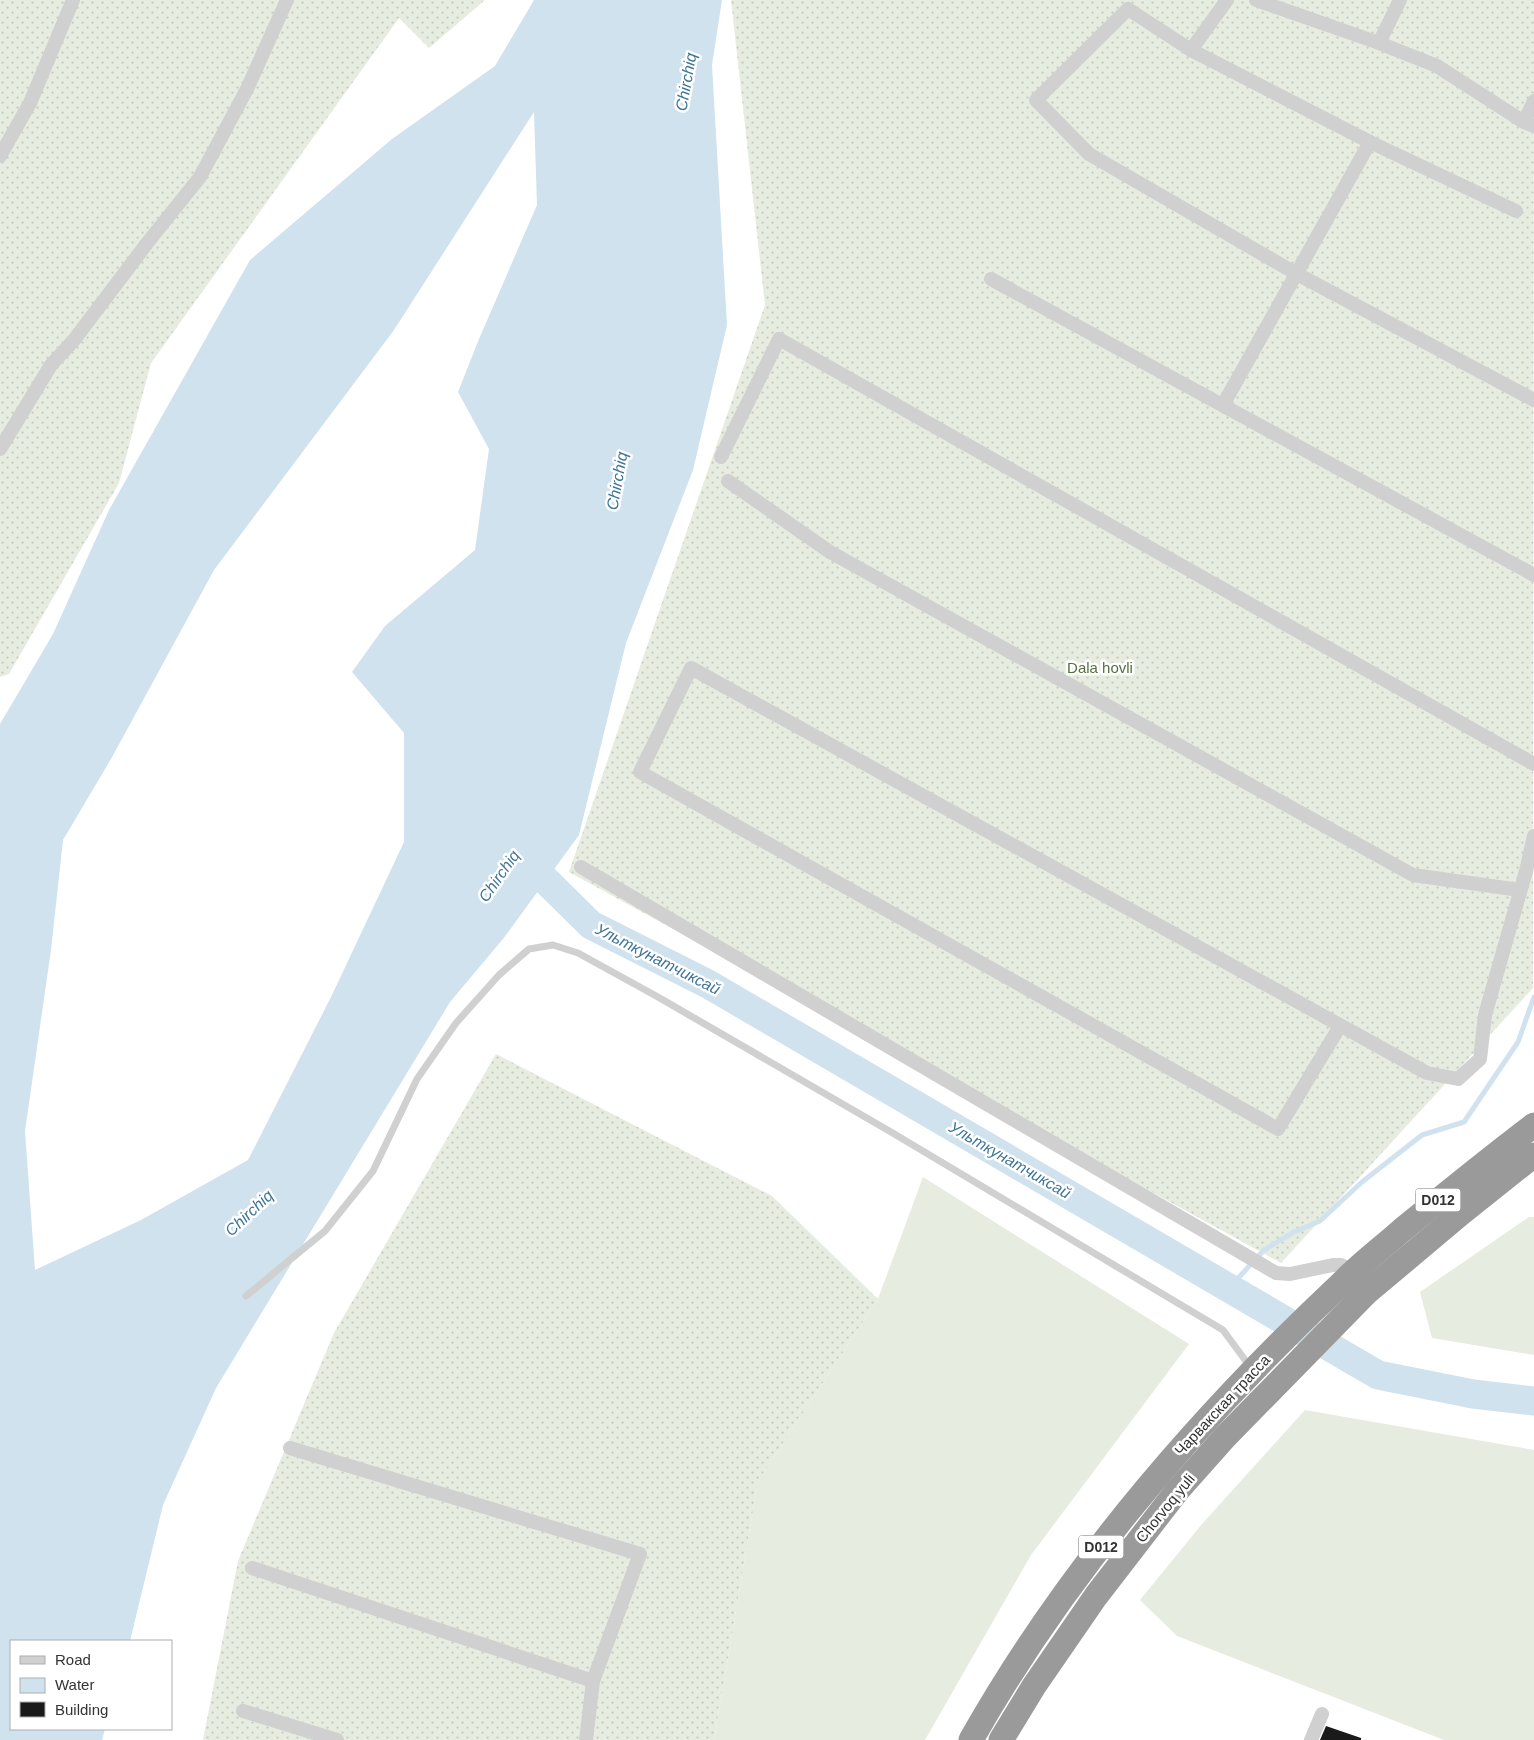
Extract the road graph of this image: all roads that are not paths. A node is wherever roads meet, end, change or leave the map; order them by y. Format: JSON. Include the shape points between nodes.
{"nodes":[{"id":1,"x":73,"y":0,"type":"edge"},
{"id":2,"x":286,"y":0,"type":"edge"},
{"id":3,"x":1227,"y":0,"type":"edge"},
{"id":4,"x":1256,"y":0,"type":"edge"},
{"id":5,"x":1400,"y":0,"type":"edge"},
{"id":6,"x":1379,"y":43,"type":"junction"},
{"id":7,"x":1191,"y":50,"type":"junction"},
{"id":8,"x":1534,"y":101,"type":"edge"},
{"id":9,"x":1529,"y":124,"type":"edge"},
{"id":10,"x":1370,"y":142,"type":"junction"},
{"id":11,"x":0,"y":156,"type":"edge"},
{"id":12,"x":1516,"y":211,"type":"dead end"},
{"id":13,"x":1297,"y":274,"type":"junction"},
{"id":14,"x":991,"y":279,"type":"dead end"},
{"id":15,"x":1534,"y":400,"type":"edge"},
{"id":16,"x":1223,"y":405,"type":"junction"},
{"id":17,"x":0,"y":449,"type":"edge"},
{"id":18,"x":721,"y":457,"type":"dead end"},
{"id":19,"x":728,"y":481,"type":"dead end"},
{"id":20,"x":1534,"y":575,"type":"edge"},
{"id":21,"x":1534,"y":764,"type":"edge"},
{"id":22,"x":1534,"y":836,"type":"edge"},
{"id":23,"x":581,"y":867,"type":"dead end"},
{"id":24,"x":1530,"y":874,"type":"edge"},
{"id":25,"x":1520,"y":890,"type":"junction"},
{"id":26,"x":1340,"y":1026,"type":"junction"},
{"id":27,"x":1534,"y":1125,"type":"edge"},
{"id":28,"x":1534,"y":1155,"type":"edge"},
{"id":29,"x":1350,"y":1275,"type":"junction"},
{"id":30,"x":246,"y":1296,"type":"dead end"},
{"id":31,"x":1253,"y":1370,"type":"junction"},
{"id":32,"x":1274,"y":1386,"type":"joint"},
{"id":33,"x":290,"y":1448,"type":"dead end"},
{"id":34,"x":252,"y":1568,"type":"dead end"},
{"id":35,"x":593,"y":1681,"type":"junction"},
{"id":36,"x":243,"y":1710,"type":"dead end"},
{"id":37,"x":1322,"y":1714,"type":"dead end"},
{"id":38,"x":338,"y":1740,"type":"edge"},
{"id":39,"x":586,"y":1740,"type":"edge"},
{"id":40,"x":971,"y":1740,"type":"edge"},
{"id":41,"x":1000,"y":1740,"type":"edge"},
{"id":42,"x":1312,"y":1740,"type":"edge"}],
"edges":[{"from":1,"to":11,"type":"street","via":[[30,103]]},
{"from":2,"to":17,"type":"street","via":[[247,89],[200,177],[51,365]]},
{"from":3,"to":7,"type":"street"},
{"from":4,"to":6,"type":"street"},
{"from":5,"to":6,"type":"street"},
{"from":6,"to":9,"type":"street","via":[[1437,66]]},
{"from":7,"to":10,"type":"street"},
{"from":7,"to":13,"type":"street","via":[[1128,9],[1036,100],[1089,154]]},
{"from":8,"to":9,"type":"street"},
{"from":10,"to":12,"type":"street"},
{"from":10,"to":13,"type":"street"},
{"from":13,"to":15,"type":"street"},
{"from":13,"to":16,"type":"street"},
{"from":14,"to":16,"type":"street"},
{"from":16,"to":20,"type":"street"},
{"from":18,"to":21,"type":"street","via":[[779,339]]},
{"from":19,"to":25,"type":"street","via":[[830,552],[1413,875]]},
{"from":22,"to":24,"type":"street"},
{"from":23,"to":29,"type":"street","via":[[1276,1273],[1290,1274],[1333,1264],[1340,1265]]},
{"from":24,"to":25,"type":"street"},
{"from":25,"to":26,"type":"street","via":[[1486,1015],[1480,1059],[1458,1080],[1426,1073]]},
{"from":26,"to":26,"type":"street","via":[[1278,1129],[640,772],[691,668]]},
{"from":27,"to":29,"type":"highway","name":"Чарвакская трасса","number":"D012"},
{"from":28,"to":32,"type":"highway","name":"Чарвакская трасса","number":"D012","via":[[1366,1293]]},
{"from":29,"to":31,"type":"highway","name":"Чарвакская трасса","number":"D012"},
{"from":30,"to":31,"type":"lane","via":[[325,1231],[373,1171],[417,1079],[456,1023],[498,975],[529,950],[553,945],[578,953],[658,997],[1223,1330]]},
{"from":31,"to":40,"type":"highway","name":"Чарвакская трасса","number":"D012","via":[[1159,1473],[1103,1544],[1012,1672]]},
{"from":32,"to":41,"type":"highway","name":"Chorvoq yuli","number":"D012","via":[[1177,1491],[1122,1561],[1070,1632]]},
{"from":33,"to":35,"type":"street","via":[[640,1554]]},
{"from":34,"to":35,"type":"street"},
{"from":35,"to":39,"type":"street"},
{"from":36,"to":38,"type":"street"},
{"from":37,"to":42,"type":"street"}]}
